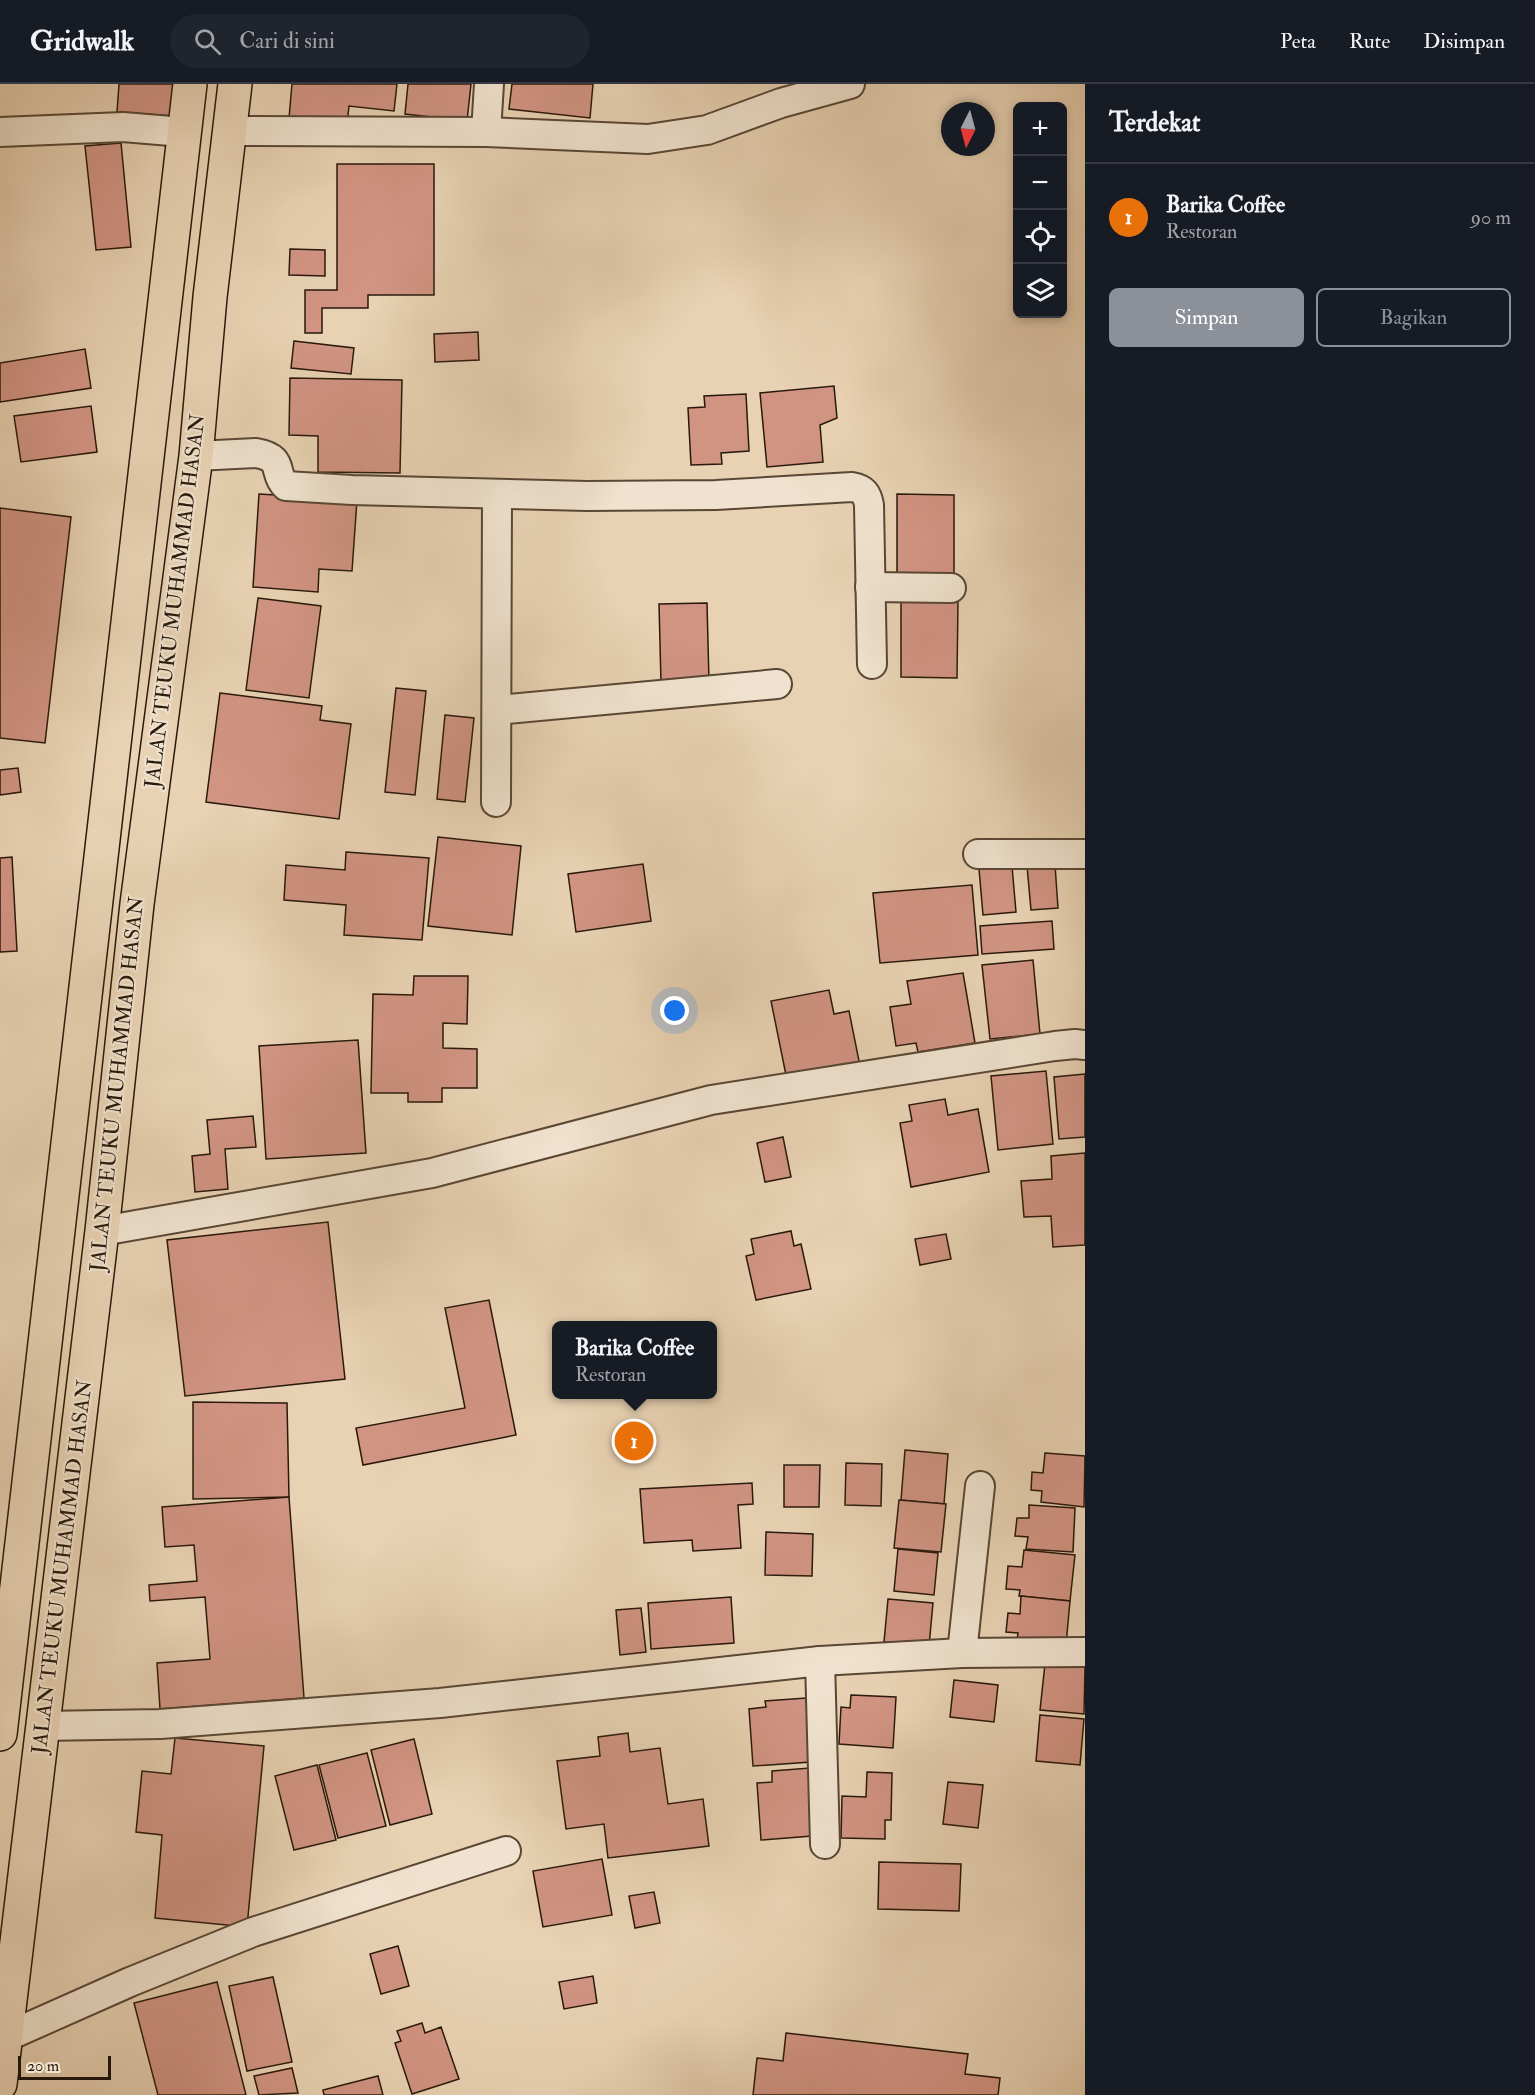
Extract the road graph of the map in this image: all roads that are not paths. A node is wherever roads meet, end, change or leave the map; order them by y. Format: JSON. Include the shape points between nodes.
{"nodes":[{"id":1,"x":190,"y":84,"type":"edge"},
{"id":2,"x":235,"y":84,"type":"edge"},
{"id":3,"x":489,"y":84,"type":"edge"},
{"id":4,"x":850,"y":84,"type":"edge"},
{"id":5,"x":230,"y":131,"type":"junction"},
{"id":6,"x":0,"y":132,"type":"edge"},
{"id":7,"x":183,"y":132,"type":"junction"},
{"id":8,"x":486,"y":132,"type":"junction"},
{"id":9,"x":196,"y":456,"type":"junction"},
{"id":10,"x":496,"y":495,"type":"junction"},
{"id":11,"x":870,"y":587,"type":"junction"},
{"id":12,"x":951,"y":588,"type":"dead end"},
{"id":13,"x":872,"y":664,"type":"dead end"},
{"id":14,"x":777,"y":684,"type":"dead end"},
{"id":15,"x":497,"y":710,"type":"junction"},
{"id":16,"x":496,"y":802,"type":"dead end"},
{"id":17,"x":978,"y":854,"type":"dead end"},
{"id":18,"x":1085,"y":854,"type":"edge"},
{"id":19,"x":1085,"y":1045,"type":"edge"},
{"id":20,"x":77,"y":1059,"type":"junction"},
{"id":21,"x":120,"y":1059,"type":"junction"},
{"id":22,"x":102,"y":1231,"type":"junction"},
{"id":23,"x":980,"y":1486,"type":"dead end"},
{"id":24,"x":1085,"y":1652,"type":"edge"},
{"id":25,"x":962,"y":1653,"type":"junction"},
{"id":26,"x":820,"y":1661,"type":"junction"},
{"id":27,"x":1,"y":1723,"type":"edge"},
{"id":28,"x":42,"y":1726,"type":"junction"},
{"id":29,"x":825,"y":1844,"type":"dead end"},
{"id":30,"x":506,"y":1851,"type":"dead end"},
{"id":31,"x":6,"y":2037,"type":"junction"},
{"id":32,"x":0,"y":2084,"type":"edge"}],
"edges":[{"from":1,"to":7,"type":"highway","name":"JALAN TEUKU MUHAMMAD HASAN"},
{"from":2,"to":5,"type":"highway","name":"JALAN TEUKU MUHAMMAD HASAN"},
{"from":3,"to":8,"type":"street"},
{"from":4,"to":8,"type":"street","via":[[781,103],[707,130],[648,139]]},
{"from":5,"to":8,"type":"street"},
{"from":5,"to":9,"type":"highway","name":"JALAN TEUKU MUHAMMAD HASAN"},
{"from":6,"to":7,"type":"street","via":[[123,127]]},
{"from":7,"to":20,"type":"highway","name":"JALAN TEUKU MUHAMMAD HASAN"},
{"from":9,"to":10,"type":"street","via":[[266,454],[275,461],[282,483],[290,487]]},
{"from":9,"to":21,"type":"highway","name":"JALAN TEUKU MUHAMMAD HASAN"},
{"from":10,"to":11,"type":"street","via":[[716,495],[859,488],[868,505]]},
{"from":10,"to":15,"type":"street"},
{"from":11,"to":12,"type":"street"},
{"from":11,"to":13,"type":"street"},
{"from":14,"to":15,"type":"street"},
{"from":15,"to":16,"type":"street"},
{"from":17,"to":18,"type":"street"},
{"from":19,"to":22,"type":"street","via":[[1055,1046],[711,1100],[432,1173]]},
{"from":20,"to":21,"type":"highway"},
{"from":20,"to":27,"type":"highway","name":"JALAN TEUKU MUHAMMAD HASAN"},
{"from":21,"to":22,"type":"highway","name":"JALAN TEUKU MUHAMMAD HASAN"},
{"from":22,"to":28,"type":"highway","name":"JALAN TEUKU MUHAMMAD HASAN"},
{"from":23,"to":25,"type":"street"},
{"from":24,"to":25,"type":"street"},
{"from":25,"to":26,"type":"street"},
{"from":26,"to":28,"type":"street","via":[[440,1703],[160,1724]]},
{"from":26,"to":29,"type":"street"},
{"from":28,"to":31,"type":"highway","name":"JALAN TEUKU MUHAMMAD HASAN"},
{"from":30,"to":31,"type":"street","via":[[252,1932]]},
{"from":31,"to":32,"type":"highway","name":"JALAN TEUKU MUHAMMAD HASAN"}]}
